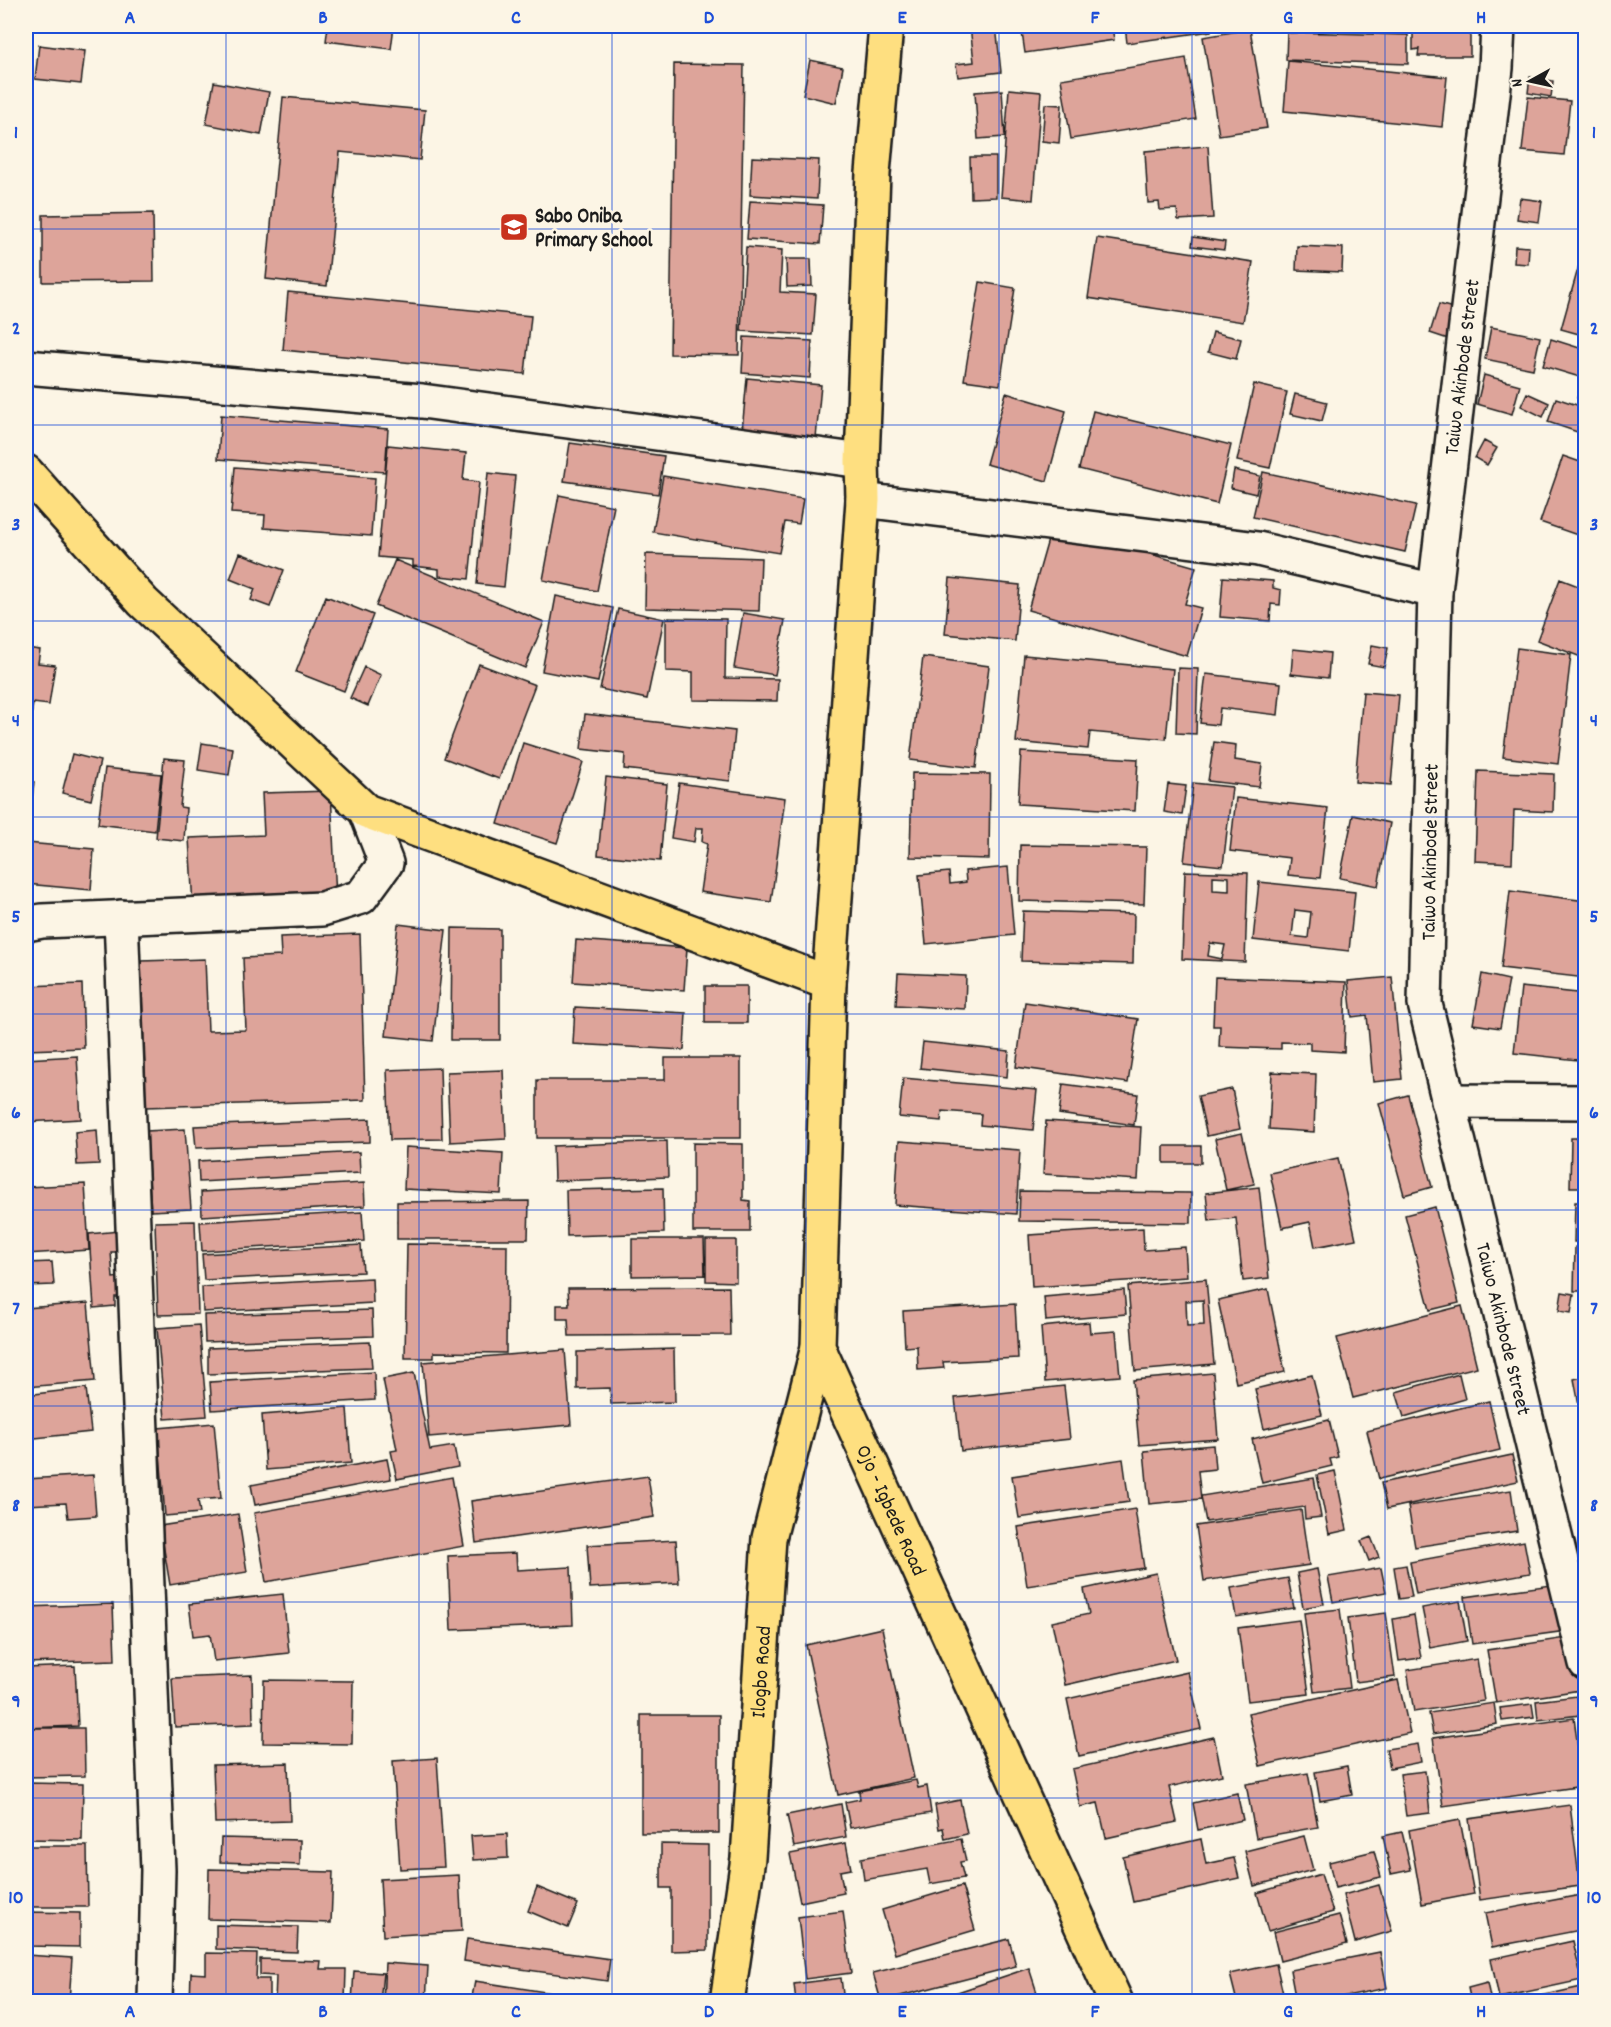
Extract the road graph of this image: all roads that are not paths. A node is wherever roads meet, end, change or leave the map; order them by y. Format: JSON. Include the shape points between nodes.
{"nodes":[{"id":1,"x":886,"y":26,"type":"edge"},
{"id":2,"x":1498,"y":26,"type":"edge"},
{"id":3,"x":26,"y":367,"type":"edge"},
{"id":4,"x":862,"y":461,"type":"junction"},
{"id":5,"x":26,"y":472,"type":"edge"},
{"id":6,"x":863,"y":500,"type":"junction"},
{"id":7,"x":1435,"y":591,"type":"junction"},
{"id":8,"x":366,"y":811,"type":"junction"},
{"id":9,"x":121,"y":917,"type":"junction"},
{"id":10,"x":26,"y":924,"type":"edge"},
{"id":11,"x":829,"y":983,"type":"junction"},
{"id":12,"x":1448,"y":1101,"type":"junction"},
{"id":13,"x":1586,"y":1102,"type":"edge"},
{"id":14,"x":818,"y":1347,"type":"junction"},
{"id":15,"x":1586,"y":1663,"type":"edge"},
{"id":16,"x":155,"y":2001,"type":"edge"},
{"id":17,"x":727,"y":2001,"type":"edge"},
{"id":18,"x":1116,"y":2001,"type":"edge"}],
"edges":[{"from":1,"to":4,"type":"main road","name":"Ojo - Igbede Road","via":[[873,173]]},
{"from":2,"to":7,"type":"street","name":"Taiwo Akinbode Street"},
{"from":3,"to":4,"type":"street","via":[[422,401]]},
{"from":4,"to":6,"type":"main road","name":"Ojo - Igbede Road"},
{"from":5,"to":8,"type":"main road","via":[[143,602]]},
{"from":6,"to":7,"type":"street","via":[[1258,549]]},
{"from":6,"to":11,"type":"main road","name":"Ojo - Igbede Road"},
{"from":7,"to":12,"type":"street","name":"Taiwo Akinbode Street","via":[[1425,1004]]},
{"from":8,"to":9,"type":"street","via":[[386,862],[361,897],[322,909]]},
{"from":8,"to":11,"type":"main road"},
{"from":9,"to":10,"type":"street"},
{"from":9,"to":16,"type":"street","via":[[158,1870]]},
{"from":11,"to":14,"type":"main road","name":"Ojo - Igbede Road"},
{"from":12,"to":13,"type":"street"},
{"from":12,"to":15,"type":"street","name":"Taiwo Akinbode Street"},
{"from":14,"to":17,"type":"main road","name":"Ilogbo Road","via":[[769,1538],[748,1858]]},
{"from":14,"to":18,"type":"main road","name":"Ojo - Igbede Road"}]}
